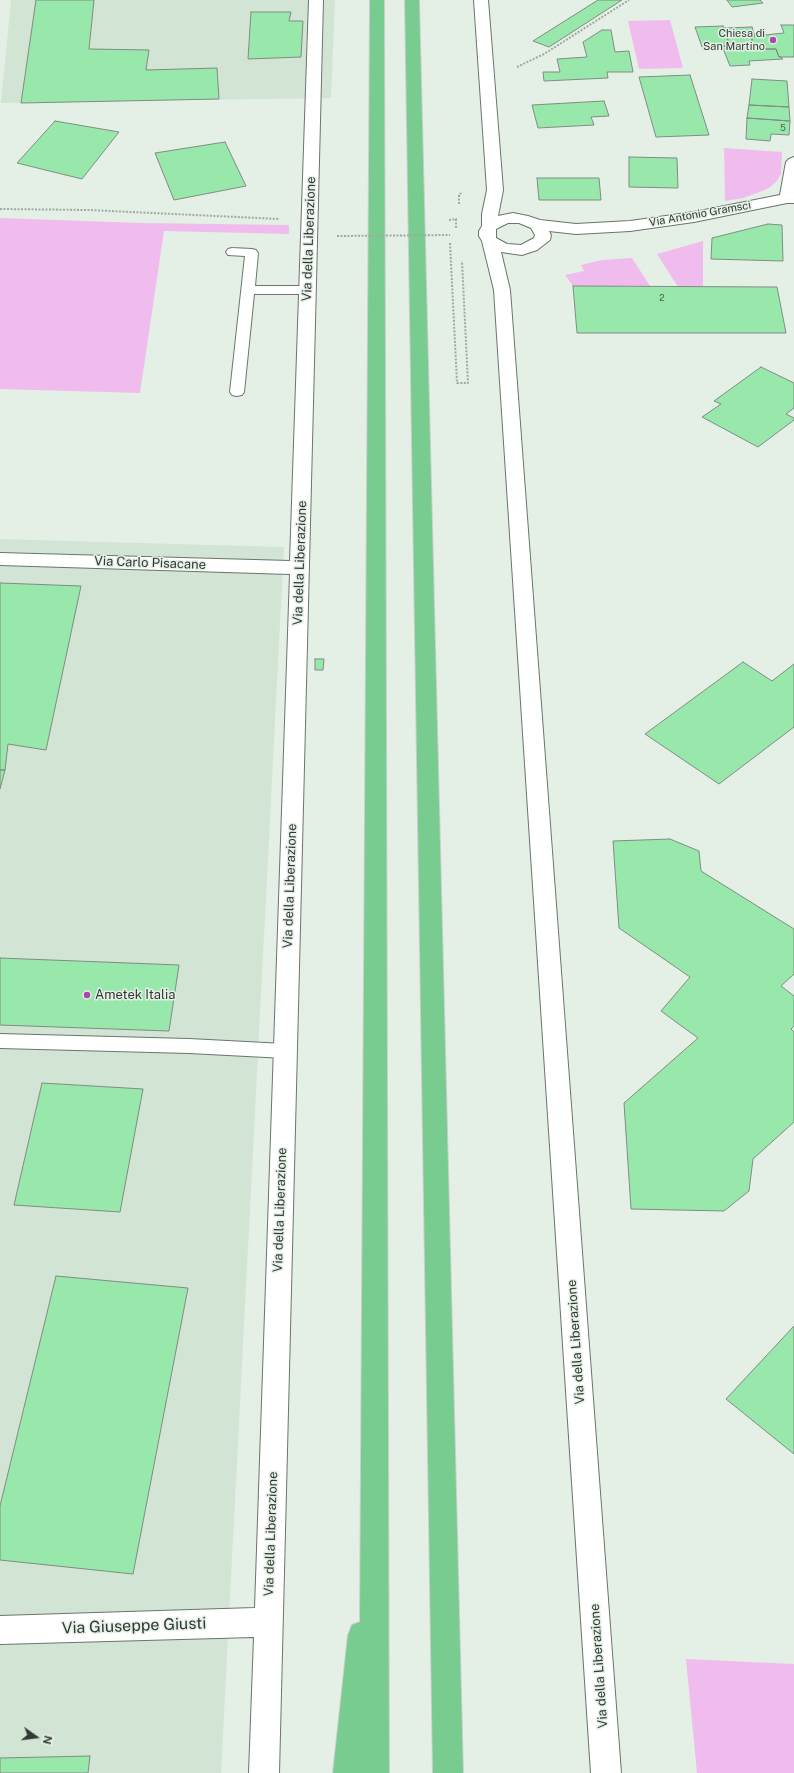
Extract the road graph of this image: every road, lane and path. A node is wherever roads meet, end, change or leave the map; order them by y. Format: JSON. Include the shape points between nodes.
{"nodes":[{"id":1,"x":316,"y":0,"type":"edge"},
{"id":2,"x":377,"y":0,"type":"edge"},
{"id":3,"x":412,"y":0,"type":"edge"},
{"id":4,"x":481,"y":0,"type":"edge"},
{"id":5,"x":629,"y":0,"type":"edge"},
{"id":6,"x":487,"y":81,"type":"junction"},
{"id":7,"x":794,"y":162,"type":"edge"},
{"id":8,"x":495,"y":190,"type":"junction"},
{"id":9,"x":790,"y":198,"type":"edge"},
{"id":10,"x":0,"y":209,"type":"edge"},
{"id":11,"x":522,"y":219,"type":"junction"},
{"id":12,"x":310,"y":221,"type":"junction"},
{"id":13,"x":449,"y":224,"type":"dead end"},
{"id":14,"x":456,"y":228,"type":"dead end"},
{"id":15,"x":449,"y":230,"type":"dead end"},
{"id":16,"x":490,"y":233,"type":"junction"},
{"id":17,"x":337,"y":236,"type":"dead end"},
{"id":18,"x":537,"y":237,"type":"junction"},
{"id":19,"x":232,"y":252,"type":"dead end"},
{"id":20,"x":248,"y":290,"type":"junction"},
{"id":21,"x":308,"y":290,"type":"junction"},
{"id":22,"x":502,"y":290,"type":"junction"},
{"id":23,"x":236,"y":392,"type":"dead end"},
{"id":24,"x":0,"y":559,"type":"edge"},
{"id":25,"x":299,"y":568,"type":"junction"},
{"id":26,"x":0,"y":1041,"type":"edge"},
{"id":27,"x":285,"y":1051,"type":"junction"},
{"id":28,"x":374,"y":1505,"type":"junction"},
{"id":29,"x":269,"y":1622,"type":"junction"},
{"id":30,"x":0,"y":1630,"type":"edge"},
{"id":31,"x":264,"y":1773,"type":"edge"},
{"id":32,"x":348,"y":1773,"type":"edge"},
{"id":33,"x":374,"y":1773,"type":"edge"},
{"id":34,"x":448,"y":1773,"type":"edge"},
{"id":35,"x":606,"y":1773,"type":"edge"}],
"edges":[{"from":1,"to":12,"type":"street","name":"Via della Liberazione"},
{"from":2,"to":28,"type":"highway"},
{"from":3,"to":34,"type":"highway"},
{"from":4,"to":6,"type":"street","name":"Via della Liberazione"},
{"from":5,"to":6,"type":"path","via":[[544,54]]},
{"from":6,"to":8,"type":"street","name":"Via della Liberazione"},
{"from":7,"to":9,"type":"street","name":"Via Antonio Gramsci"},
{"from":8,"to":11,"type":"street","name":"Via della Liberazione","via":[[509,213]]},
{"from":8,"to":16,"type":"street","name":"Via della Liberazione","via":[[490,214]]},
{"from":9,"to":18,"type":"street","name":"Via Antonio Gramsci","via":[[673,221],[576,229]]},
{"from":10,"to":12,"type":"path","via":[[90,210]]},
{"from":11,"to":16,"type":"street","name":"Via della Liberazione","via":[[504,219]]},
{"from":11,"to":18,"type":"street","name":"Via della Liberazione"},
{"from":12,"to":21,"type":"street","name":"Via della Liberazione"},
{"from":13,"to":14,"type":"path","via":[[449,219],[456,219]]},
{"from":15,"to":17,"type":"path","bridge":true,"via":[[450,235]]},
{"from":16,"to":18,"type":"street","via":[[503,248],[522,250]]},
{"from":16,"to":22,"type":"street","name":"Via della Liberazione"},
{"from":18,"to":22,"type":"street","name":"Via della Liberazione","via":[[511,262]]},
{"from":19,"to":20,"type":"lane","via":[[252,253]]},
{"from":20,"to":21,"type":"lane"},
{"from":20,"to":23,"type":"lane"},
{"from":21,"to":25,"type":"street","name":"Via della Liberazione"},
{"from":22,"to":35,"type":"street","name":"Via della Liberazione"},
{"from":24,"to":25,"type":"street","name":"Via Carlo Pisacane"},
{"from":25,"to":27,"type":"street","name":"Via della Liberazione"},
{"from":26,"to":27,"type":"lane"},
{"from":27,"to":29,"type":"street","name":"Via della Liberazione"},
{"from":28,"to":32,"type":"highway"},
{"from":28,"to":33,"type":"highway"},
{"from":29,"to":30,"type":"street","name":"Via Giuseppe Giusti"},
{"from":29,"to":31,"type":"street","name":"Via della Liberazione"}]}
